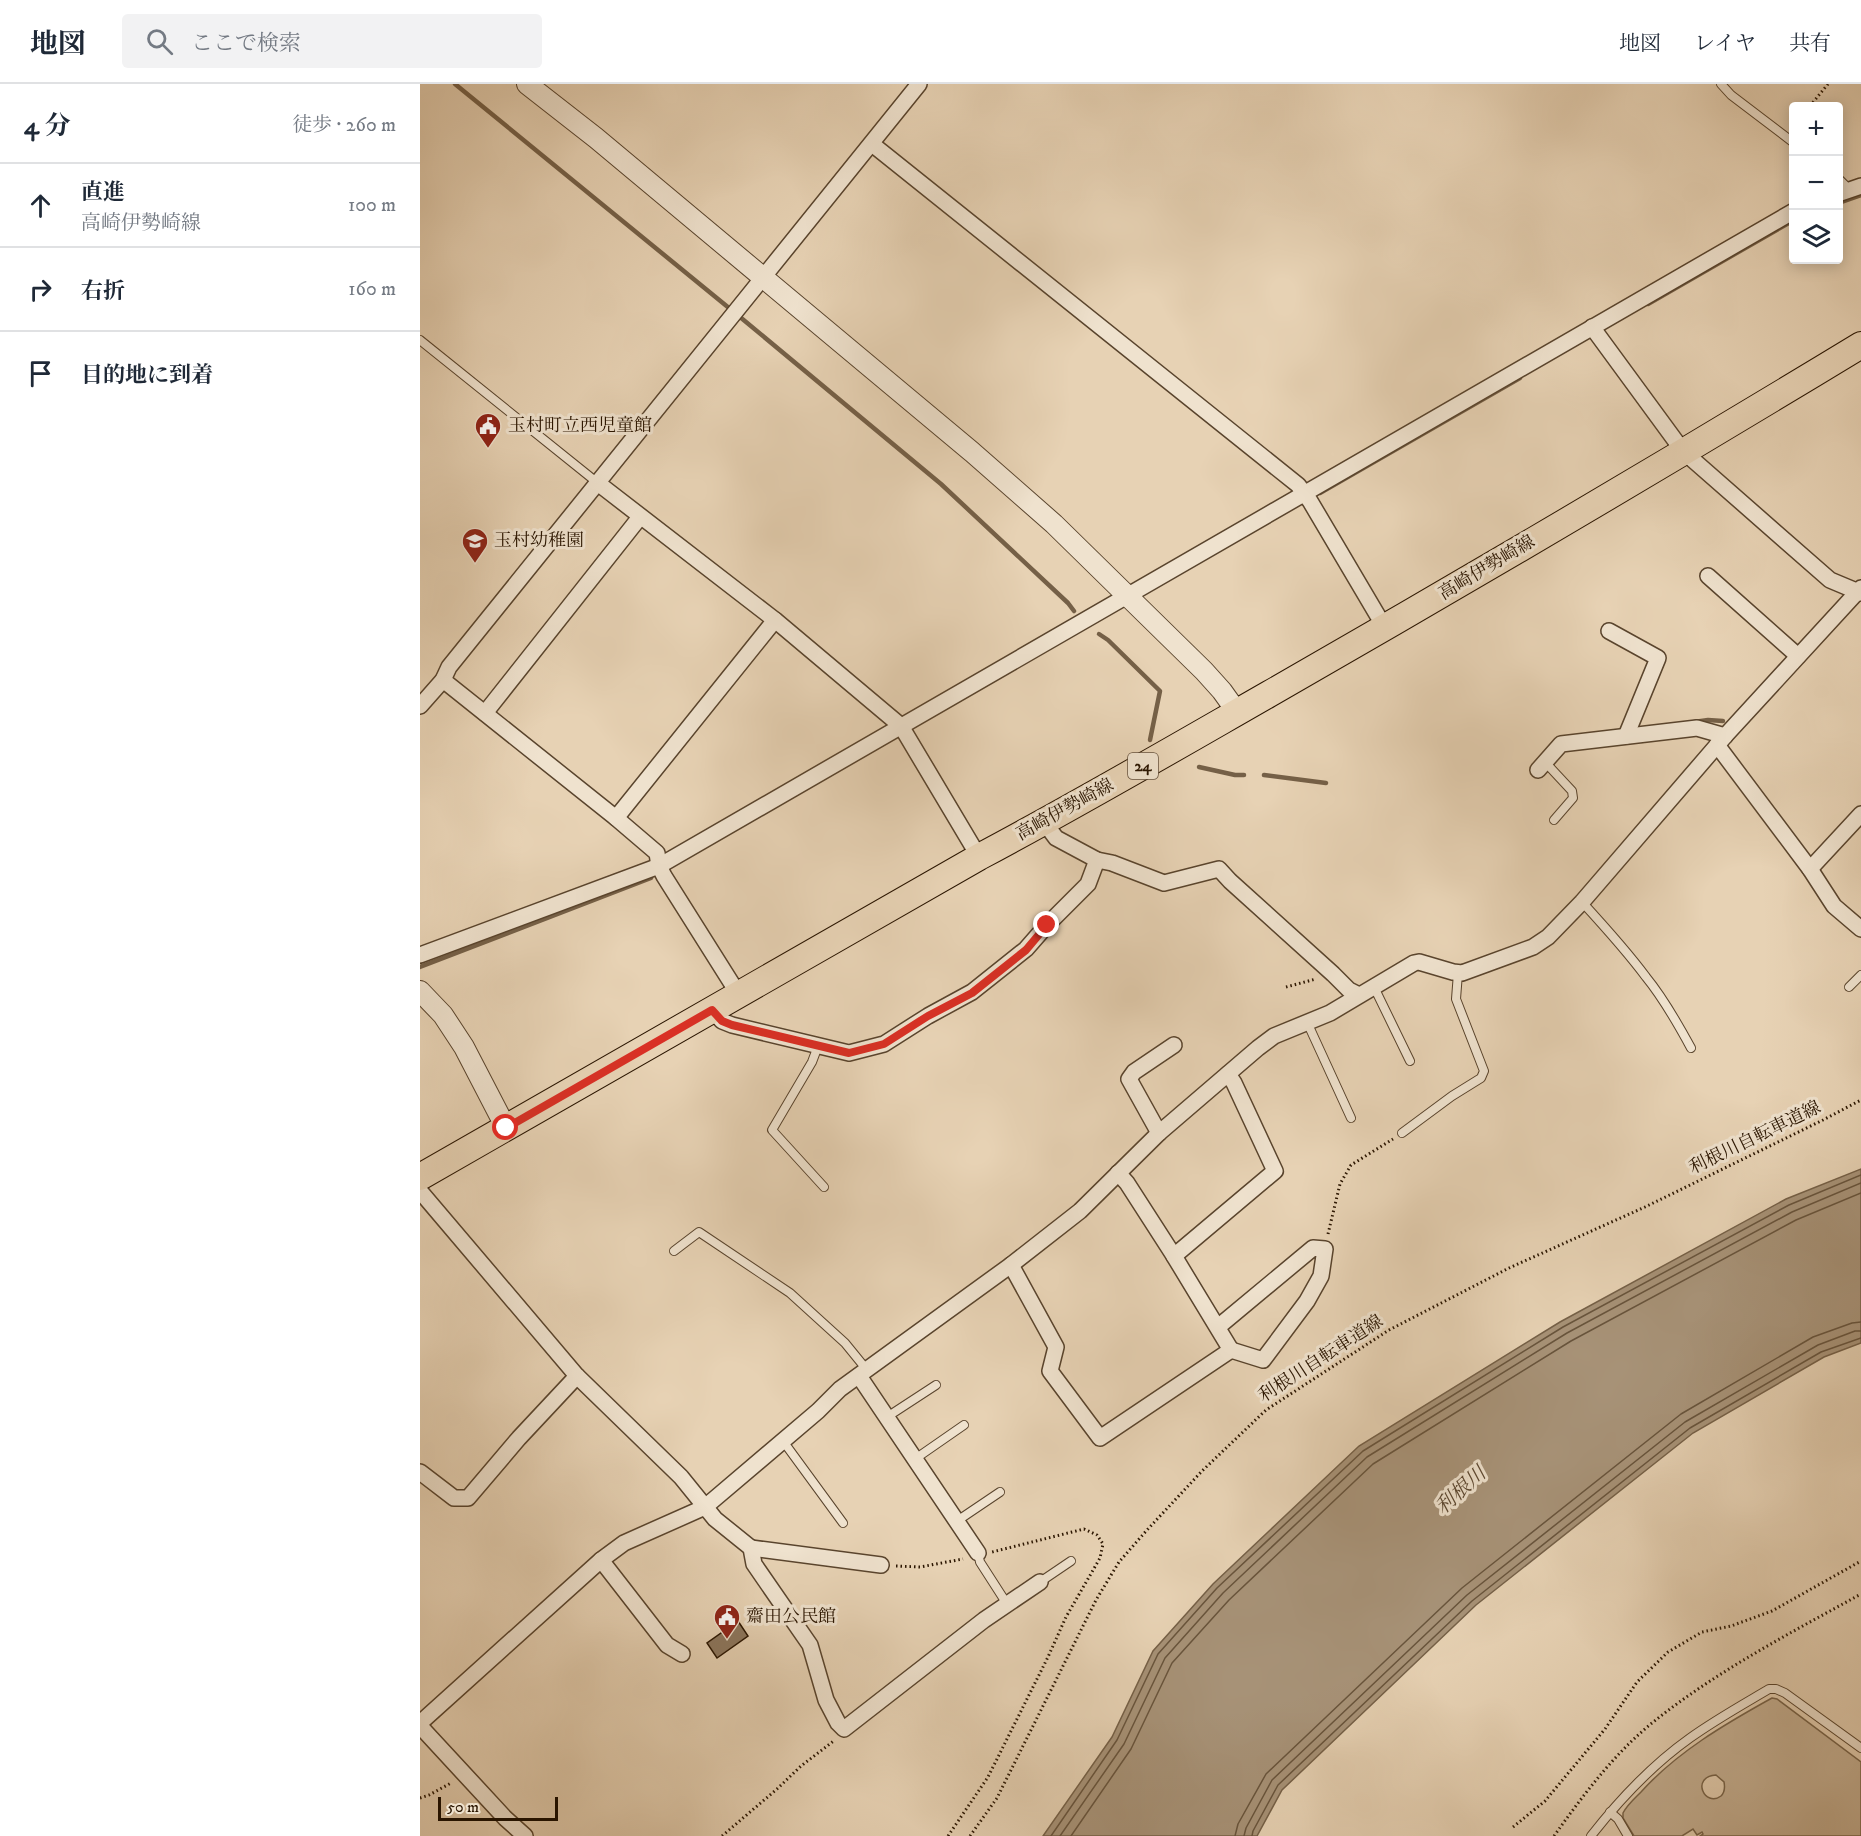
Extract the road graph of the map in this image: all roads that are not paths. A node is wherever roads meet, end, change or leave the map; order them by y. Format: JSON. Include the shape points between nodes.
{"nodes":[{"id":1,"x":527,"y":84,"type":"edge"},
{"id":2,"x":1721,"y":84,"type":"edge"},
{"id":3,"x":917,"y":85,"type":"edge"},
{"id":4,"x":1789,"y":139,"type":"edge"},
{"id":5,"x":872,"y":144,"type":"junction"},
{"id":6,"x":1789,"y":215,"type":"edge"},
{"id":7,"x":764,"y":279,"type":"junction"},
{"id":8,"x":1592,"y":327,"type":"junction"},
{"id":9,"x":420,"y":340,"type":"edge"},
{"id":10,"x":1861,"y":345,"type":"edge"},
{"id":11,"x":1685,"y":452,"type":"junction"},
{"id":12,"x":599,"y":484,"type":"junction"},
{"id":13,"x":1305,"y":494,"type":"junction"},
{"id":14,"x":640,"y":517,"type":"junction"},
{"id":15,"x":1708,"y":576,"type":"dead end"},
{"id":16,"x":1860,"y":591,"type":"edge"},
{"id":17,"x":1128,"y":597,"type":"junction"},
{"id":18,"x":775,"y":620,"type":"junction"},
{"id":19,"x":1385,"y":628,"type":"junction"},
{"id":20,"x":1609,"y":631,"type":"dead end"},
{"id":21,"x":1798,"y":656,"type":"junction"},
{"id":22,"x":443,"y":680,"type":"junction"},
{"id":23,"x":420,"y":706,"type":"edge"},
{"id":24,"x":1237,"y":712,"type":"junction"},
{"id":25,"x":485,"y":713,"type":"junction"},
{"id":26,"x":901,"y":726,"type":"junction"},
{"id":27,"x":1626,"y":736,"type":"junction"},
{"id":28,"x":1721,"y":740,"type":"junction"},
{"id":29,"x":1541,"y":766,"type":"joint"},
{"id":30,"x":1861,"y":814,"type":"edge"},
{"id":31,"x":616,"y":818,"type":"junction"},
{"id":32,"x":1554,"y":820,"type":"dead end"},
{"id":33,"x":1044,"y":822,"type":"junction"},
{"id":34,"x":979,"y":857,"type":"junction"},
{"id":35,"x":1096,"y":860,"type":"junction"},
{"id":36,"x":659,"y":866,"type":"junction"},
{"id":37,"x":1810,"y":869,"type":"junction"},
{"id":38,"x":1582,"y":902,"type":"junction"},
{"id":39,"x":1861,"y":929,"type":"edge"},
{"id":40,"x":420,"y":955,"type":"edge"},
{"id":41,"x":1458,"y":973,"type":"junction"},
{"id":42,"x":1861,"y":975,"type":"edge"},
{"id":43,"x":1373,"y":986,"type":"junction"},
{"id":44,"x":1849,"y":987,"type":"dead end"},
{"id":45,"x":420,"y":991,"type":"edge"},
{"id":46,"x":739,"y":995,"type":"junction"},
{"id":47,"x":1359,"y":995,"type":"junction"},
{"id":48,"x":712,"y":1010,"type":"junction"},
{"id":49,"x":1307,"y":1022,"type":"junction"},
{"id":50,"x":1174,"y":1045,"type":"dead end"},
{"id":51,"x":818,"y":1046,"type":"junction"},
{"id":52,"x":1691,"y":1048,"type":"dead end"},
{"id":53,"x":1410,"y":1061,"type":"dead end"},
{"id":54,"x":1228,"y":1074,"type":"junction"},
{"id":55,"x":1351,"y":1118,"type":"dead end"},
{"id":56,"x":506,"y":1128,"type":"junction"},
{"id":57,"x":1159,"y":1132,"type":"junction"},
{"id":58,"x":1402,"y":1133,"type":"road end"},
{"id":59,"x":1118,"y":1173,"type":"junction"},
{"id":60,"x":420,"y":1177,"type":"edge"},
{"id":61,"x":824,"y":1187,"type":"dead end"},
{"id":62,"x":420,"y":1191,"type":"edge"},
{"id":63,"x":674,"y":1251,"type":"dead end"},
{"id":64,"x":1174,"y":1256,"type":"junction"},
{"id":65,"x":1011,"y":1265,"type":"junction"},
{"id":66,"x":1218,"y":1327,"type":"junction"},
{"id":67,"x":1232,"y":1350,"type":"junction"},
{"id":68,"x":863,"y":1373,"type":"junction"},
{"id":69,"x":577,"y":1376,"type":"junction"},
{"id":70,"x":936,"y":1385,"type":"dead end"},
{"id":71,"x":887,"y":1417,"type":"junction"},
{"id":72,"x":964,"y":1425,"type":"dead end"},
{"id":73,"x":783,"y":1441,"type":"junction"},
{"id":74,"x":915,"y":1459,"type":"junction"},
{"id":75,"x":420,"y":1472,"type":"edge"},
{"id":76,"x":1000,"y":1492,"type":"dead end"},
{"id":77,"x":705,"y":1507,"type":"junction"},
{"id":78,"x":957,"y":1521,"type":"junction"},
{"id":79,"x":843,"y":1523,"type":"dead end"},
{"id":80,"x":751,"y":1548,"type":"junction"},
{"id":81,"x":978,"y":1553,"type":"joint"},
{"id":82,"x":601,"y":1560,"type":"junction"},
{"id":83,"x":1071,"y":1561,"type":"dead end"},
{"id":84,"x":881,"y":1565,"type":"road end"},
{"id":85,"x":1040,"y":1582,"type":"joint"},
{"id":86,"x":1007,"y":1604,"type":"junction"},
{"id":87,"x":682,"y":1654,"type":"dead end"},
{"id":88,"x":420,"y":1725,"type":"edge"},
{"id":89,"x":1861,"y":1748,"type":"edge"},
{"id":90,"x":1610,"y":1812,"type":"junction"},
{"id":91,"x":525,"y":1836,"type":"edge"},
{"id":92,"x":1591,"y":1836,"type":"edge"},
{"id":93,"x":1628,"y":1836,"type":"edge"}],
"edges":[{"from":1,"to":7,"type":"street"},
{"from":2,"to":4,"type":"lane"},
{"from":3,"to":5,"type":"street"},
{"from":5,"to":7,"type":"street"},
{"from":5,"to":13,"type":"street"},
{"from":6,"to":8,"type":"street"},
{"from":7,"to":12,"type":"street"},
{"from":7,"to":17,"type":"street","via":[[989,467]]},
{"from":8,"to":11,"type":"street"},
{"from":8,"to":13,"type":"street"},
{"from":9,"to":12,"type":"lane"},
{"from":10,"to":11,"type":"main road","name":"高崎伊勢崎線","number":"24"},
{"from":11,"to":16,"type":"street","via":[[1830,580]]},
{"from":11,"to":19,"type":"main road","name":"高崎伊勢崎線","number":"24"},
{"from":12,"to":14,"type":"street"},
{"from":12,"to":22,"type":"street","via":[[449,667]]},
{"from":13,"to":17,"type":"street"},
{"from":13,"to":19,"type":"street"},
{"from":14,"to":18,"type":"street"},
{"from":14,"to":25,"type":"street"},
{"from":15,"to":21,"type":"street"},
{"from":16,"to":21,"type":"street"},
{"from":17,"to":24,"type":"street","via":[[1204,671]]},
{"from":17,"to":26,"type":"street"},
{"from":18,"to":26,"type":"street"},
{"from":18,"to":31,"type":"street"},
{"from":19,"to":24,"type":"main road","name":"高崎伊勢崎線","number":"24"},
{"from":20,"to":27,"type":"street","via":[[1658,658]]},
{"from":21,"to":28,"type":"street"},
{"from":22,"to":23,"type":"street"},
{"from":22,"to":25,"type":"street"},
{"from":24,"to":33,"type":"main road","name":"高崎伊勢崎線","number":"24"},
{"from":25,"to":31,"type":"street"},
{"from":26,"to":34,"type":"street"},
{"from":26,"to":36,"type":"street"},
{"from":27,"to":28,"type":"street","via":[[1697,728]]},
{"from":27,"to":29,"type":"street","via":[[1562,744]]},
{"from":28,"to":37,"type":"street"},
{"from":28,"to":38,"type":"street"},
{"from":29,"to":32,"type":"lane","via":[[1572,791],[1573,798]]},
{"from":30,"to":37,"type":"street"},
{"from":31,"to":36,"type":"street","via":[[657,853]]},
{"from":33,"to":34,"type":"main road","name":"高崎伊勢崎線","number":"24"},
{"from":33,"to":35,"type":"street","via":[[1056,838]]},
{"from":34,"to":46,"type":"main road","name":"高崎伊勢崎線","number":"24"},
{"from":35,"to":47,"type":"street","via":[[1164,883],[1219,869]]},
{"from":35,"to":51,"type":"street","via":[[1088,884],[1026,950],[972,993],[884,1044],[849,1053]]},
{"from":36,"to":40,"type":"street"},
{"from":36,"to":46,"type":"street"},
{"from":37,"to":39,"type":"street","via":[[1834,906]]},
{"from":38,"to":41,"type":"street","via":[[1541,943]]},
{"from":38,"to":52,"type":"lane","via":[[1648,979]]},
{"from":41,"to":43,"type":"street","via":[[1419,962]]},
{"from":41,"to":58,"type":"lane","via":[[1456,999],[1484,1074]]},
{"from":42,"to":44,"type":"lane"},
{"from":43,"to":47,"type":"street"},
{"from":43,"to":53,"type":"lane"},
{"from":45,"to":56,"type":"street","via":[[443,1015],[464,1047]]},
{"from":46,"to":48,"type":"main road","name":"高崎伊勢崎線","number":"24"},
{"from":47,"to":49,"type":"street"},
{"from":48,"to":51,"type":"street","via":[[732,1025]]},
{"from":48,"to":56,"type":"main road","name":"高崎伊勢崎線","number":"24"},
{"from":49,"to":54,"type":"street","via":[[1274,1036]]},
{"from":49,"to":55,"type":"lane"},
{"from":50,"to":57,"type":"street","via":[[1129,1079]]},
{"from":51,"to":61,"type":"lane","via":[[772,1130]]},
{"from":54,"to":57,"type":"street"},
{"from":54,"to":64,"type":"street","via":[[1275,1171]]},
{"from":56,"to":60,"type":"main road","name":"高崎伊勢崎線","number":"24"},
{"from":57,"to":59,"type":"street"},
{"from":59,"to":64,"type":"street"},
{"from":59,"to":65,"type":"street","via":[[1080,1211]]},
{"from":62,"to":69,"type":"street"},
{"from":63,"to":68,"type":"lane","via":[[699,1232],[790,1293],[845,1343]]},
{"from":64,"to":66,"type":"street"},
{"from":65,"to":67,"type":"street","via":[[1056,1347],[1050,1371],[1100,1438]]},
{"from":65,"to":68,"type":"street"},
{"from":66,"to":67,"type":"street"},
{"from":66,"to":67,"type":"street","via":[[1313,1248],[1325,1249],[1321,1276],[1263,1360]]},
{"from":68,"to":71,"type":"street"},
{"from":68,"to":73,"type":"street"},
{"from":69,"to":75,"type":"street","via":[[468,1498],[454,1498]]},
{"from":69,"to":77,"type":"street","via":[[681,1477]]},
{"from":70,"to":71,"type":"lane"},
{"from":71,"to":74,"type":"street"},
{"from":72,"to":74,"type":"lane"},
{"from":73,"to":77,"type":"street"},
{"from":73,"to":79,"type":"lane"},
{"from":74,"to":78,"type":"street"},
{"from":76,"to":78,"type":"lane"},
{"from":77,"to":80,"type":"street"},
{"from":77,"to":82,"type":"street","via":[[624,1543]]},
{"from":78,"to":81,"type":"street"},
{"from":80,"to":84,"type":"street"},
{"from":80,"to":86,"type":"street","via":[[754,1564],[810,1645],[826,1700],[844,1729]]},
{"from":81,"to":86,"type":"lane"},
{"from":82,"to":87,"type":"street","via":[[668,1645]]},
{"from":82,"to":88,"type":"street"},
{"from":83,"to":85,"type":"lane"},
{"from":85,"to":86,"type":"street"},
{"from":88,"to":91,"type":"street"},
{"from":89,"to":90,"type":"lane","via":[[1785,1693],[1769,1689],[1688,1739],[1647,1773]]},
{"from":90,"to":92,"type":"lane"},
{"from":90,"to":93,"type":"lane"}]}
